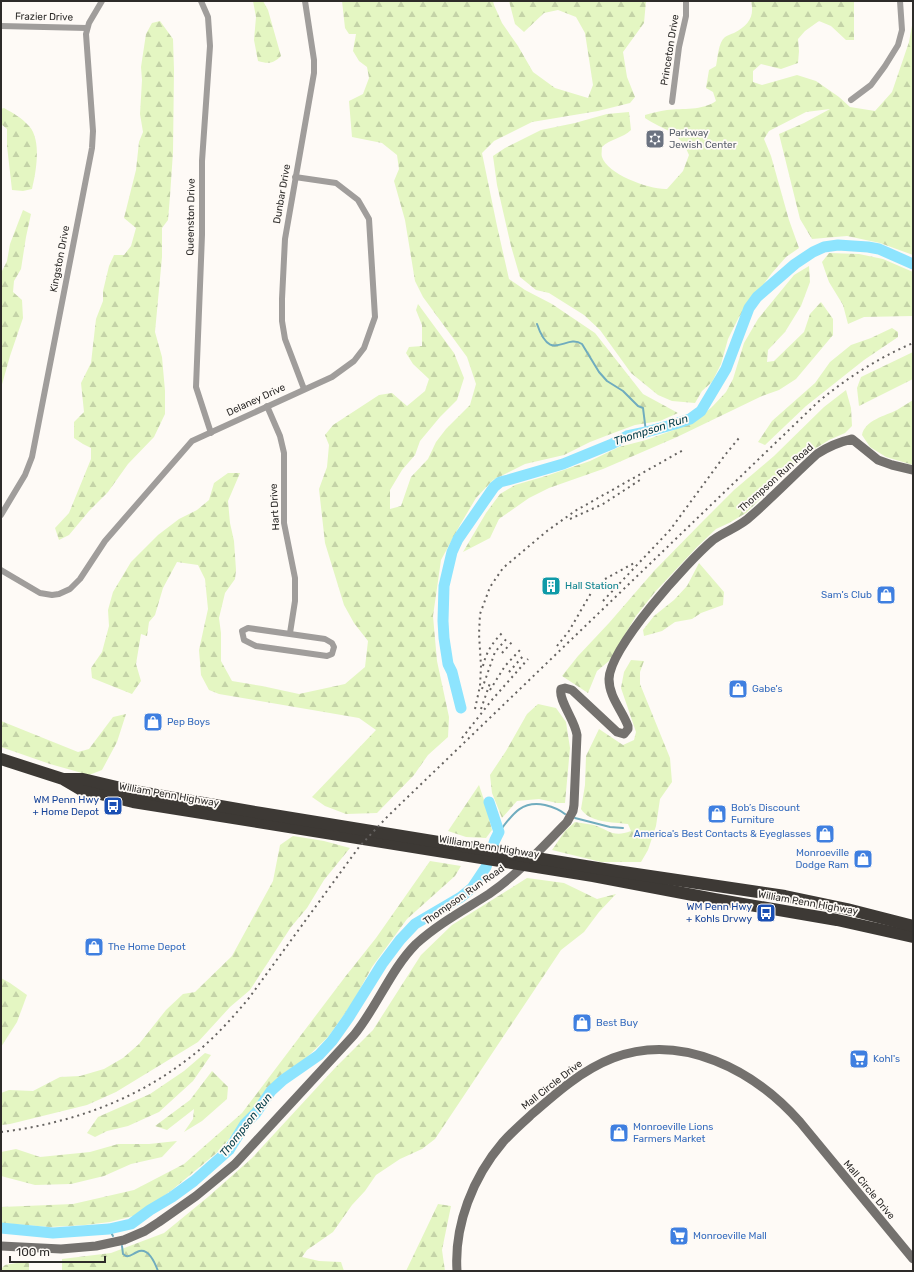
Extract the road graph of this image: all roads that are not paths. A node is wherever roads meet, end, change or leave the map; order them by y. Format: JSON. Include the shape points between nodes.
{"nodes":[{"id":1,"x":102,"y":1,"type":"edge"},
{"id":2,"x":201,"y":1,"type":"edge"},
{"id":3,"x":305,"y":1,"type":"edge"},
{"id":4,"x":686,"y":1,"type":"edge"},
{"id":5,"x":900,"y":1,"type":"edge"},
{"id":6,"x":1,"y":26,"type":"edge"},
{"id":7,"x":87,"y":28,"type":"junction"},
{"id":8,"x":851,"y":100,"type":"dead end"},
{"id":9,"x":672,"y":102,"type":"dead end"},
{"id":10,"x":295,"y":177,"type":"junction"},
{"id":11,"x":304,"y":389,"type":"junction"},
{"id":12,"x":267,"y":406,"type":"junction"},
{"id":13,"x":211,"y":433,"type":"junction"},
{"id":14,"x":913,"y":470,"type":"edge"},
{"id":15,"x":1,"y":515,"type":"edge"},
{"id":16,"x":1,"y":570,"type":"edge"},
{"id":17,"x":290,"y":633,"type":"junction"},
{"id":18,"x":1,"y":759,"type":"edge"},
{"id":19,"x":616,"y":876,"type":"junction"},
{"id":20,"x":913,"y":926,"type":"edge"},
{"id":21,"x":913,"y":937,"type":"edge"},
{"id":22,"x":1,"y":1246,"type":"edge"},
{"id":23,"x":913,"y":1260,"type":"edge"},
{"id":24,"x":457,"y":1271,"type":"edge"}],
"edges":[{"from":1,"to":7,"type":"street"},
{"from":2,"to":13,"type":"street","name":"Queenston Drive","via":[[208,17],[210,46],[202,161],[196,387]]},
{"from":3,"to":10,"type":"street","name":"Dunbar Drive","via":[[314,72]]},
{"from":4,"to":9,"type":"street","name":"Princeton Drive","via":[[686,16]]},
{"from":5,"to":8,"type":"street","via":[[902,30],[898,45],[871,85]]},
{"from":6,"to":7,"type":"street","name":"Frazier Drive"},
{"from":7,"to":15,"type":"street","name":"Kingston Drive","via":[[93,131],[90,156],[32,457],[25,475]]},
{"from":10,"to":11,"type":"street","name":"Dunbar Drive","via":[[284,239],[282,322],[285,339]]},
{"from":10,"to":11,"type":"street","name":"Delaney Drive","via":[[336,184],[358,200],[369,219],[375,317],[369,338],[354,361],[332,376]]},
{"from":11,"to":12,"type":"street","name":"Delaney Drive"},
{"from":12,"to":13,"type":"street","name":"Delaney Drive"},
{"from":12,"to":17,"type":"street","name":"Hart Drive","via":[[280,436],[284,453],[284,523],[295,578],[295,601]]},
{"from":13,"to":16,"type":"street","name":"Delaney Drive","via":[[192,441],[179,455],[105,541],[80,580],[70,589],[52,595],[40,593]]},
{"from":14,"to":22,"type":"street","name":"Thompson Run Road","via":[[878,460],[852,439],[833,444],[818,454],[749,518],[704,548],[686,565],[642,618],[610,671],[611,691],[628,726],[624,734],[617,732],[572,690],[561,689],[562,699],[575,724],[577,735],[574,805],[567,822],[513,875],[436,927],[415,945],[402,960],[358,1030],[235,1164],[214,1182],[172,1214],[145,1231],[124,1240],[80,1248],[39,1249]]},
{"from":17,"to":17,"type":"street","via":[[248,628],[242,631],[244,640],[256,646],[327,656],[332,654],[334,647],[325,639]]},
{"from":18,"to":19,"type":"highway","name":"William Penn Highway","via":[[63,779],[82,779],[260,818]]},
{"from":19,"to":20,"type":"highway","name":"William Penn Highway","via":[[715,885],[812,901]]},
{"from":19,"to":21,"type":"highway","name":"William Penn Highway","via":[[714,899],[837,920]]},
{"from":23,"to":24,"type":"street","name":"Mall Circle Drive","via":[[800,1122],[770,1093],[714,1060],[676,1050],[657,1050],[623,1055],[584,1073],[534,1112],[506,1139],[481,1174],[466,1209],[459,1236]]}]}
